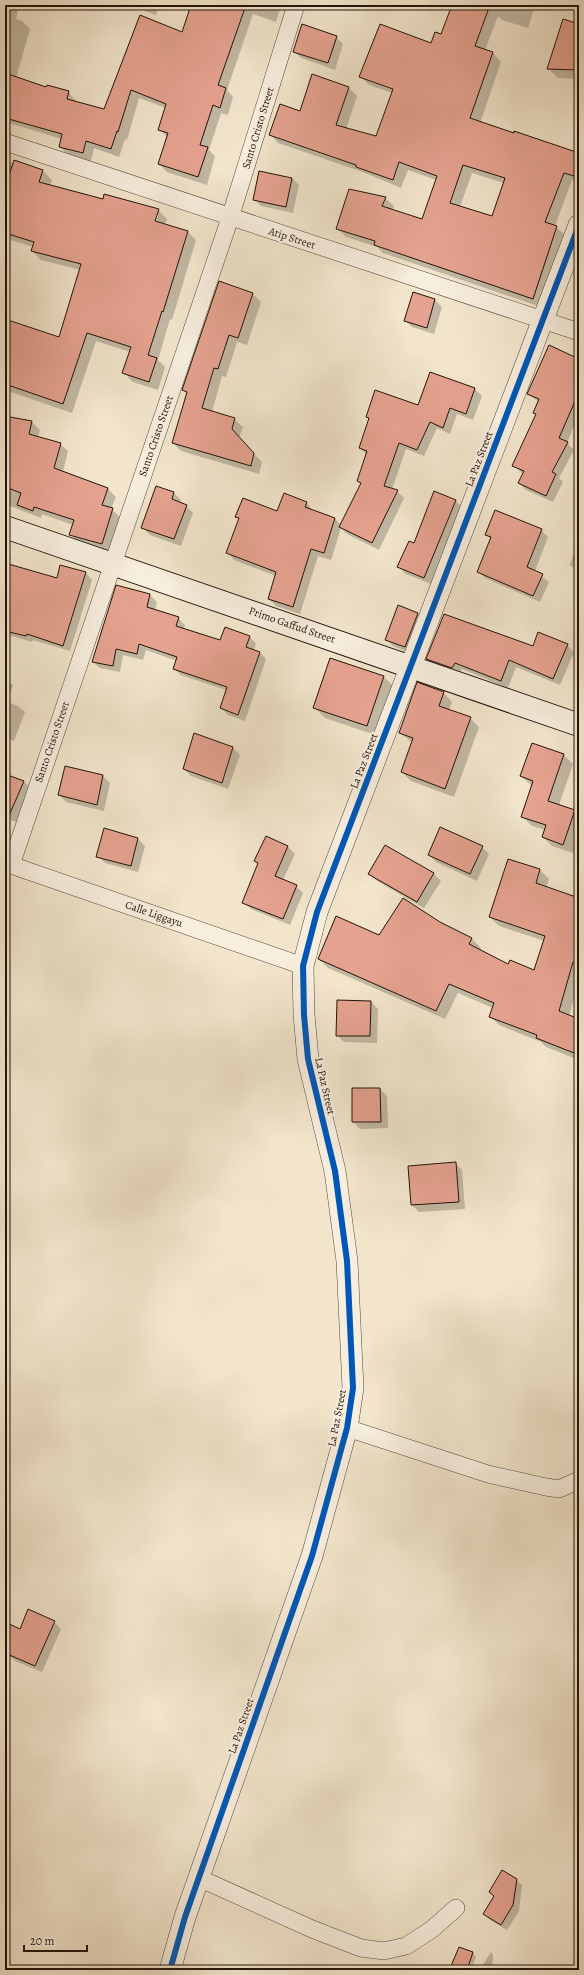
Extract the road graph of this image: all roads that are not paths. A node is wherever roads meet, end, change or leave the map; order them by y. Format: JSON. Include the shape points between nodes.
{"nodes":[{"id":1,"x":296,"y":5,"type":"edge"},
{"id":2,"x":5,"y":142,"type":"edge"},
{"id":3,"x":230,"y":218,"type":"junction"},
{"id":4,"x":579,"y":225,"type":"edge"},
{"id":5,"x":543,"y":319,"type":"junction"},
{"id":6,"x":579,"y":332,"type":"edge"},
{"id":7,"x":5,"y":527,"type":"edge"},
{"id":8,"x":113,"y":563,"type":"junction"},
{"id":9,"x":411,"y":666,"type":"junction"},
{"id":10,"x":579,"y":725,"type":"edge"},
{"id":11,"x":8,"y":864,"type":"edge"},
{"id":12,"x":303,"y":966,"type":"junction"},
{"id":13,"x":347,"y":1428,"type":"junction"},
{"id":14,"x":579,"y":1480,"type":"edge"},
{"id":15,"x":199,"y":1878,"type":"junction"},
{"id":16,"x":456,"y":1908,"type":"dead end"},
{"id":17,"x":170,"y":1970,"type":"edge"}],
"edges":[{"from":1,"to":3,"type":"street","name":"Santo Cristo Street"},
{"from":2,"to":3,"type":"street","name":"Atip Street"},
{"from":3,"to":5,"type":"street","name":"Atip Street"},
{"from":3,"to":8,"type":"street","name":"Santo Cristo Street"},
{"from":4,"to":5,"type":"street","name":"La Paz Street"},
{"from":5,"to":6,"type":"street","name":"Atip Street"},
{"from":5,"to":9,"type":"street","name":"La Paz Street"},
{"from":7,"to":8,"type":"main road","name":"Primo Gaffud Street"},
{"from":8,"to":9,"type":"main road","name":"Primo Gaffud Street"},
{"from":8,"to":11,"type":"street","name":"Santo Cristo Street"},
{"from":9,"to":10,"type":"main road","name":"Primo Gaffud Street"},
{"from":9,"to":12,"type":"street","name":"La Paz Street","via":[[317,912]]},
{"from":11,"to":12,"type":"street","name":"Calle Liggayu"},
{"from":12,"to":13,"type":"street","name":"La Paz Street","via":[[308,1059],[335,1171],[347,1261],[353,1388]]},
{"from":13,"to":14,"type":"street","via":[[488,1474],[559,1489]]},
{"from":13,"to":15,"type":"street","name":"La Paz Street","via":[[312,1556]]},
{"from":15,"to":16,"type":"street","via":[[312,1930],[361,1948],[384,1951],[406,1946],[432,1930]]},
{"from":15,"to":17,"type":"street","name":"La Paz Street"}]}
